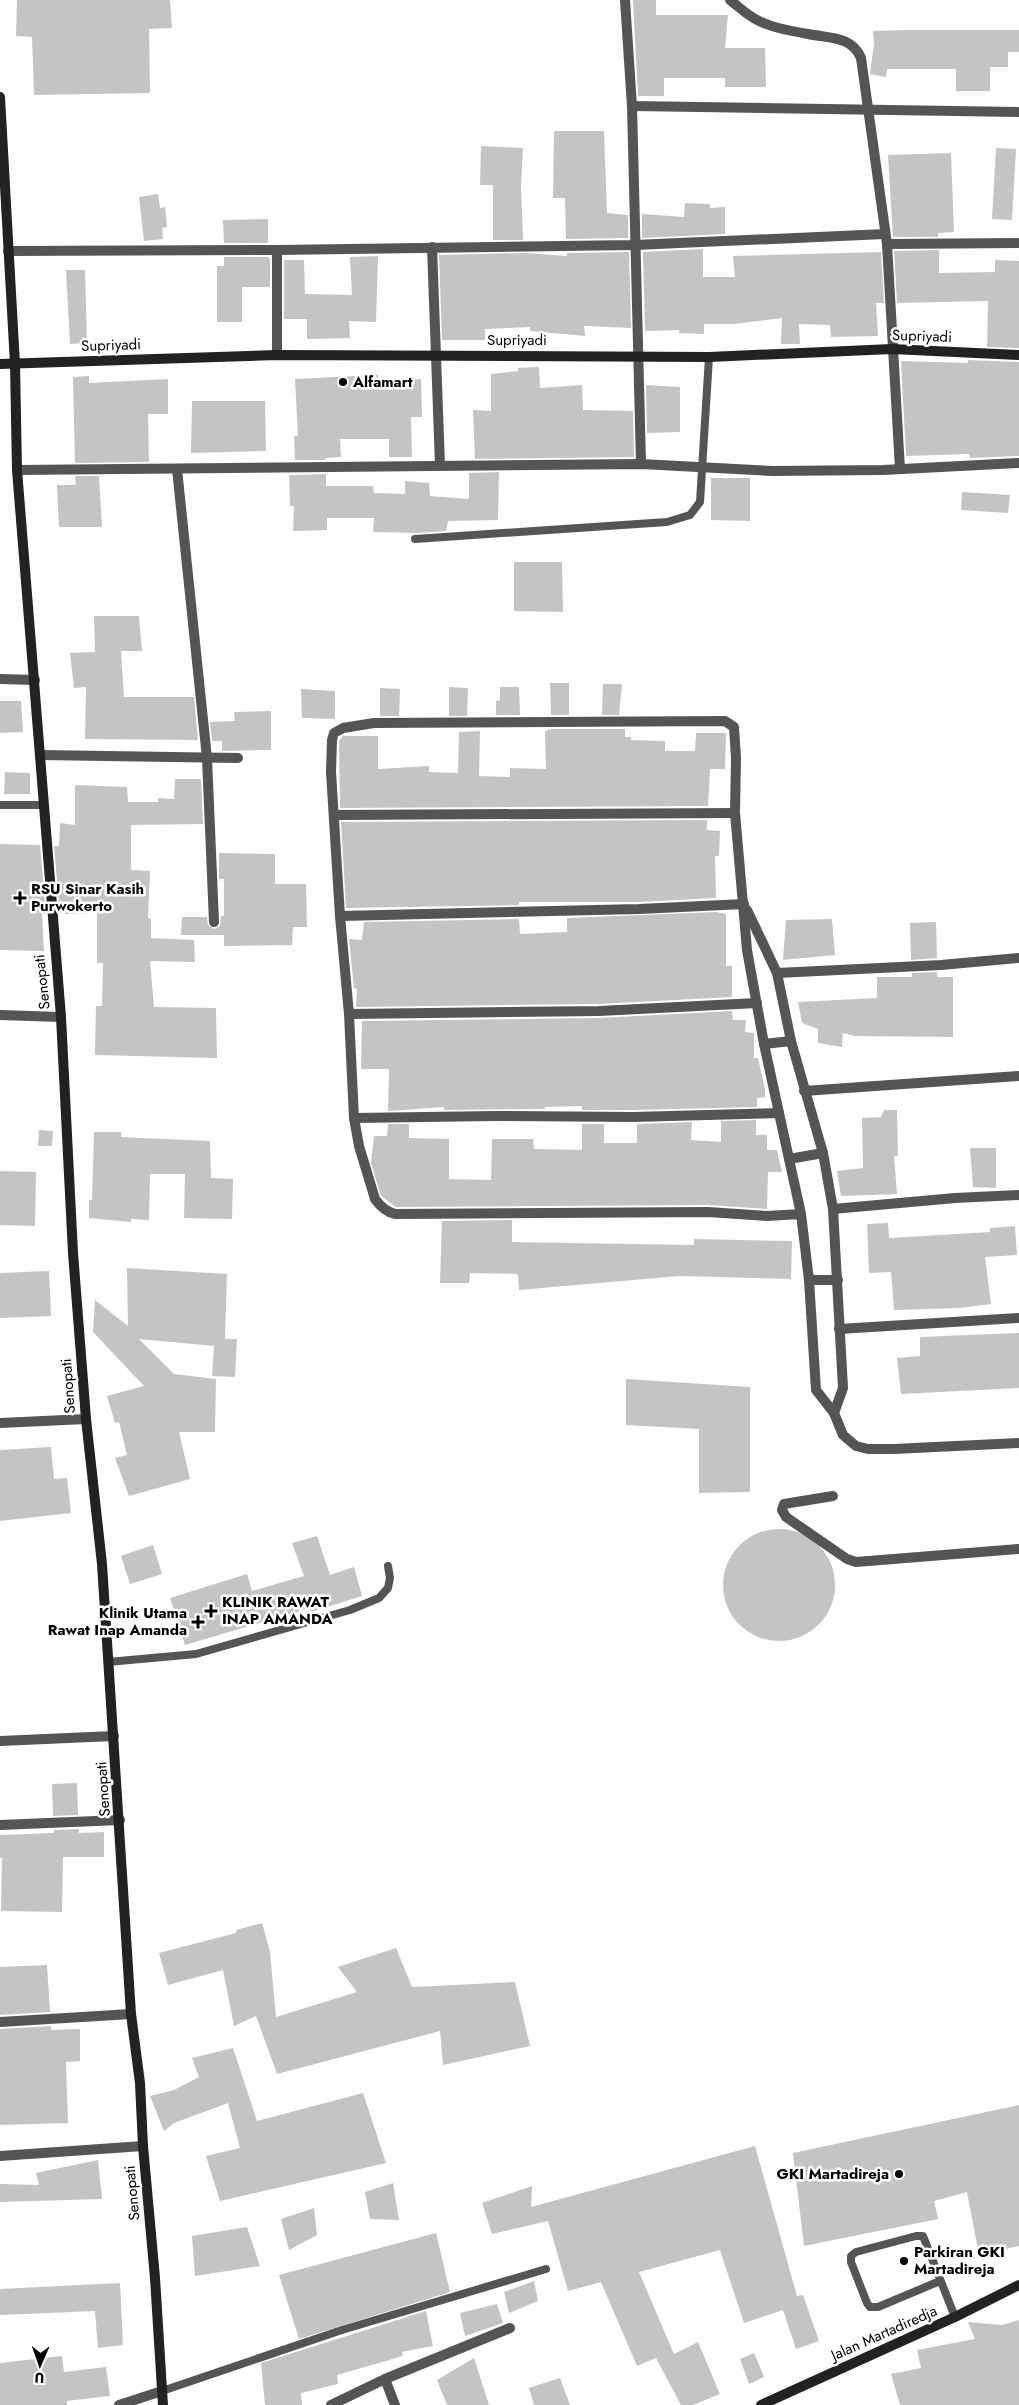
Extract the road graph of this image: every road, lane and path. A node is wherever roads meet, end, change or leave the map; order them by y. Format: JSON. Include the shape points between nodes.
{"nodes":[{"id":1,"x":625,"y":0,"type":"edge"},
{"id":2,"x":730,"y":0,"type":"edge"},
{"id":3,"x":0,"y":97,"type":"edge"},
{"id":4,"x":632,"y":106,"type":"junction"},
{"id":5,"x":870,"y":110,"type":"junction"},
{"id":6,"x":1019,"y":112,"type":"edge"},
{"id":7,"x":886,"y":239,"type":"junction"},
{"id":8,"x":1019,"y":243,"type":"edge"},
{"id":9,"x":634,"y":245,"type":"junction"},
{"id":10,"x":432,"y":247,"type":"junction"},
{"id":11,"x":277,"y":250,"type":"junction"},
{"id":12,"x":8,"y":251,"type":"junction"},
{"id":13,"x":892,"y":349,"type":"junction"},
{"id":14,"x":435,"y":354,"type":"junction"},
{"id":15,"x":278,"y":355,"type":"junction"},
{"id":16,"x":637,"y":355,"type":"junction"},
{"id":17,"x":1019,"y":355,"type":"edge"},
{"id":18,"x":710,"y":357,"type":"junction"},
{"id":19,"x":0,"y":364,"type":"edge"},
{"id":20,"x":14,"y":364,"type":"junction"},
{"id":21,"x":1019,"y":463,"type":"edge"},
{"id":22,"x":440,"y":464,"type":"junction"},
{"id":23,"x":641,"y":464,"type":"junction"},
{"id":24,"x":703,"y":466,"type":"junction"},
{"id":25,"x":177,"y":469,"type":"junction"},
{"id":26,"x":900,"y":469,"type":"junction"},
{"id":27,"x":17,"y":470,"type":"junction"},
{"id":28,"x":415,"y":539,"type":"dead end"},
{"id":29,"x":0,"y":679,"type":"edge"},
{"id":30,"x":35,"y":680,"type":"junction"},
{"id":31,"x":40,"y":754,"type":"junction"},
{"id":32,"x":207,"y":758,"type":"junction"},
{"id":33,"x":238,"y":758,"type":"dead end"},
{"id":34,"x":0,"y":805,"type":"edge"},
{"id":35,"x":43,"y":805,"type":"junction"},
{"id":36,"x":735,"y":813,"type":"junction"},
{"id":37,"x":334,"y":815,"type":"junction"},
{"id":38,"x":744,"y":904,"type":"junction"},
{"id":39,"x":340,"y":916,"type":"junction"},
{"id":40,"x":214,"y":922,"type":"dead end"},
{"id":41,"x":1019,"y":958,"type":"edge"},
{"id":42,"x":777,"y":973,"type":"junction"},
{"id":43,"x":757,"y":1003,"type":"junction"},
{"id":44,"x":349,"y":1014,"type":"junction"},
{"id":45,"x":0,"y":1015,"type":"edge"},
{"id":46,"x":61,"y":1017,"type":"junction"},
{"id":47,"x":791,"y":1041,"type":"junction"},
{"id":48,"x":764,"y":1044,"type":"junction"},
{"id":49,"x":1019,"y":1076,"type":"edge"},
{"id":50,"x":804,"y":1092,"type":"junction"},
{"id":51,"x":779,"y":1113,"type":"junction"},
{"id":52,"x":354,"y":1118,"type":"junction"},
{"id":53,"x":824,"y":1153,"type":"junction"},
{"id":54,"x":789,"y":1159,"type":"junction"},
{"id":55,"x":1019,"y":1195,"type":"edge"},
{"id":56,"x":833,"y":1209,"type":"junction"},
{"id":57,"x":801,"y":1214,"type":"junction"},
{"id":58,"x":809,"y":1280,"type":"junction"},
{"id":59,"x":838,"y":1280,"type":"junction"},
{"id":60,"x":1019,"y":1318,"type":"edge"},
{"id":61,"x":839,"y":1329,"type":"junction"},
{"id":62,"x":834,"y":1413,"type":"junction"},
{"id":63,"x":86,"y":1419,"type":"junction"},
{"id":64,"x":0,"y":1424,"type":"edge"},
{"id":65,"x":1019,"y":1443,"type":"edge"},
{"id":66,"x":833,"y":1496,"type":"dead end"},
{"id":67,"x":1019,"y":1549,"type":"edge"},
{"id":68,"x":388,"y":1566,"type":"dead end"},
{"id":69,"x":108,"y":1662,"type":"junction"},
{"id":70,"x":114,"y":1736,"type":"junction"},
{"id":71,"x":0,"y":1741,"type":"edge"},
{"id":72,"x":120,"y":1820,"type":"junction"},
{"id":73,"x":0,"y":1825,"type":"edge"},
{"id":74,"x":131,"y":2014,"type":"junction"},
{"id":75,"x":0,"y":2022,"type":"edge"},
{"id":76,"x":143,"y":2146,"type":"junction"},
{"id":77,"x":0,"y":2156,"type":"edge"},
{"id":78,"x":546,"y":2269,"type":"dead end"},
{"id":79,"x":940,"y":2281,"type":"junction"},
{"id":80,"x":1019,"y":2285,"type":"edge"},
{"id":81,"x":955,"y":2317,"type":"junction"},
{"id":82,"x":510,"y":2328,"type":"dead end"},
{"id":83,"x":385,"y":2379,"type":"junction"},
{"id":84,"x":162,"y":2391,"type":"junction"},
{"id":85,"x":119,"y":2405,"type":"edge"},
{"id":86,"x":163,"y":2405,"type":"edge"},
{"id":87,"x":330,"y":2405,"type":"edge"},
{"id":88,"x":394,"y":2405,"type":"edge"},
{"id":89,"x":761,"y":2405,"type":"edge"}],
"edges":[{"from":1,"to":4,"type":"street"},
{"from":2,"to":5,"type":"street","via":[[757,20],[781,29],[832,37],[858,49]]},
{"from":3,"to":12,"type":"street","name":"Senopati"},
{"from":4,"to":5,"type":"street"},
{"from":4,"to":9,"type":"street"},
{"from":5,"to":6,"type":"street"},
{"from":5,"to":7,"type":"street"},
{"from":7,"to":8,"type":"street"},
{"from":7,"to":9,"type":"street"},
{"from":7,"to":13,"type":"street"},
{"from":9,"to":10,"type":"street"},
{"from":9,"to":16,"type":"street"},
{"from":10,"to":11,"type":"street"},
{"from":10,"to":14,"type":"street"},
{"from":11,"to":12,"type":"street"},
{"from":11,"to":15,"type":"street"},
{"from":12,"to":20,"type":"street","name":"Senopati"},
{"from":13,"to":17,"type":"street","name":"Supriyadi"},
{"from":13,"to":18,"type":"street","name":"Supriyadi"},
{"from":13,"to":26,"type":"street"},
{"from":14,"to":15,"type":"street","name":"Supriyadi"},
{"from":14,"to":16,"type":"street","name":"Supriyadi"},
{"from":14,"to":22,"type":"street"},
{"from":15,"to":20,"type":"street","name":"Supriyadi"},
{"from":16,"to":18,"type":"street","name":"Supriyadi"},
{"from":16,"to":23,"type":"street"},
{"from":18,"to":24,"type":"lane"},
{"from":19,"to":20,"type":"street","name":"Supriyadi"},
{"from":20,"to":27,"type":"street","name":"Senopati"},
{"from":21,"to":26,"type":"street"},
{"from":22,"to":23,"type":"street"},
{"from":22,"to":25,"type":"street"},
{"from":23,"to":24,"type":"street"},
{"from":24,"to":26,"type":"street","via":[[772,472]]},
{"from":24,"to":28,"type":"lane","via":[[700,502],[690,515],[667,522]]},
{"from":25,"to":27,"type":"street"},
{"from":25,"to":32,"type":"street"},
{"from":27,"to":30,"type":"street","name":"Senopati"},
{"from":29,"to":30,"type":"street"},
{"from":30,"to":31,"type":"street","name":"Senopati"},
{"from":31,"to":32,"type":"street"},
{"from":31,"to":35,"type":"street","name":"Senopati"},
{"from":32,"to":33,"type":"street"},
{"from":32,"to":40,"type":"street"},
{"from":34,"to":35,"type":"lane"},
{"from":35,"to":46,"type":"street","name":"Senopati"},
{"from":36,"to":37,"type":"street"},
{"from":36,"to":37,"type":"street","via":[[734,727],[725,721],[516,722],[374,724],[343,728],[334,733],[332,740]]},
{"from":36,"to":38,"type":"street"},
{"from":37,"to":39,"type":"street"},
{"from":38,"to":39,"type":"street"},
{"from":38,"to":42,"type":"street"},
{"from":38,"to":43,"type":"street","via":[[747,950]]},
{"from":39,"to":44,"type":"street"},
{"from":41,"to":42,"type":"street"},
{"from":42,"to":47,"type":"street"},
{"from":43,"to":44,"type":"street","via":[[599,1011]]},
{"from":43,"to":48,"type":"street"},
{"from":44,"to":52,"type":"street"},
{"from":45,"to":46,"type":"street"},
{"from":46,"to":63,"type":"street","name":"Senopati","via":[[72,1243]]},
{"from":47,"to":48,"type":"street"},
{"from":47,"to":50,"type":"street"},
{"from":48,"to":51,"type":"street"},
{"from":49,"to":50,"type":"street"},
{"from":50,"to":53,"type":"street"},
{"from":51,"to":52,"type":"street"},
{"from":51,"to":54,"type":"street"},
{"from":52,"to":57,"type":"street","via":[[375,1199],[396,1214]]},
{"from":53,"to":54,"type":"street"},
{"from":53,"to":56,"type":"street"},
{"from":54,"to":57,"type":"street"},
{"from":55,"to":56,"type":"street"},
{"from":56,"to":59,"type":"street"},
{"from":57,"to":58,"type":"street"},
{"from":58,"to":59,"type":"street"},
{"from":58,"to":62,"type":"street","via":[[816,1390]]},
{"from":59,"to":61,"type":"street"},
{"from":60,"to":61,"type":"street"},
{"from":61,"to":62,"type":"street","via":[[843,1388]]},
{"from":62,"to":65,"type":"street","via":[[843,1436],[856,1446],[868,1448]]},
{"from":63,"to":64,"type":"street"},
{"from":63,"to":69,"type":"street","name":"Senopati","via":[[102,1564]]},
{"from":66,"to":67,"type":"street","via":[[784,1504],[782,1510],[847,1559],[856,1562]]},
{"from":68,"to":69,"type":"lane","via":[[388,1588],[379,1598],[350,1610],[196,1654]]},
{"from":69,"to":70,"type":"street","name":"Senopati"},
{"from":70,"to":71,"type":"street"},
{"from":70,"to":72,"type":"street","name":"Senopati"},
{"from":72,"to":73,"type":"street"},
{"from":72,"to":74,"type":"street","name":"Senopati"},
{"from":74,"to":75,"type":"street"},
{"from":74,"to":76,"type":"street","name":"Senopati","via":[[140,2083]]},
{"from":76,"to":77,"type":"street"},
{"from":76,"to":84,"type":"street","name":"Senopati"},
{"from":78,"to":84,"type":"lane","via":[[342,2330]]},
{"from":79,"to":79,"type":"lane","via":[[923,2236],[873,2247],[851,2256],[870,2307],[878,2307]]},
{"from":79,"to":81,"type":"lane"},
{"from":80,"to":81,"type":"street","name":"Jalan Martadiredja"},
{"from":81,"to":89,"type":"street","name":"Jalan Martadiredja"},
{"from":82,"to":83,"type":"street"},
{"from":83,"to":87,"type":"street"},
{"from":83,"to":88,"type":"street"},
{"from":84,"to":85,"type":"street"},
{"from":84,"to":86,"type":"street","name":"Senopati"}]}
